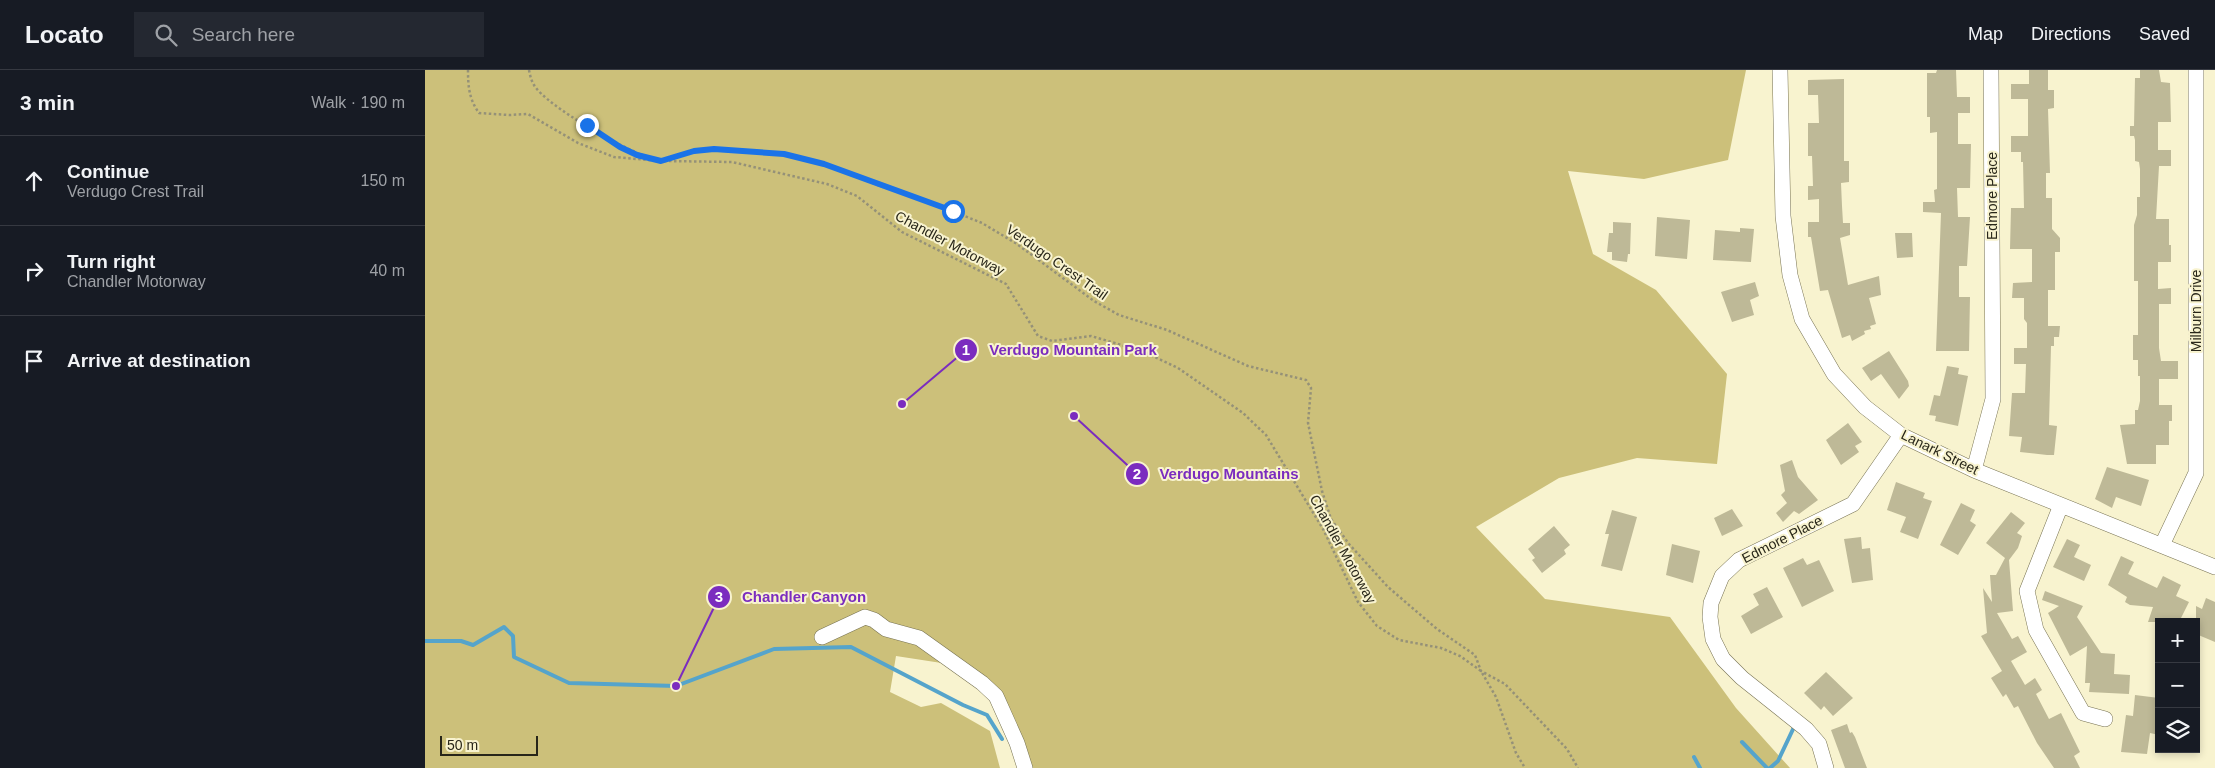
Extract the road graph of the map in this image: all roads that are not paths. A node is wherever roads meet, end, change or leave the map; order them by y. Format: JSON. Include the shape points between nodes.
{"nodes":[{"id":1,"x":1780,"y":70,"type":"edge"},
{"id":2,"x":1991,"y":70,"type":"edge"},
{"id":3,"x":2196,"y":70,"type":"edge"},
{"id":4,"x":1901,"y":435,"type":"junction"},
{"id":5,"x":1974,"y":470,"type":"junction"},
{"id":6,"x":2061,"y":505,"type":"junction"},
{"id":7,"x":2162,"y":545,"type":"junction"},
{"id":8,"x":2215,"y":568,"type":"edge"},
{"id":9,"x":822,"y":637,"type":"dead end"},
{"id":10,"x":2105,"y":719,"type":"dead end"},
{"id":11,"x":1025,"y":768,"type":"edge"},
{"id":12,"x":1826,"y":768,"type":"edge"}],
"edges":[{"from":1,"to":4,"type":"street","name":"Lanark Street","via":[[1786,249],[1802,319],[1834,374],[1865,407]]},
{"from":2,"to":5,"type":"street","name":"Edmore Place","via":[[1993,399]]},
{"from":3,"to":7,"type":"street","name":"Milburn Drive","via":[[2196,473]]},
{"from":4,"to":5,"type":"street","name":"Lanark Street"},
{"from":4,"to":12,"type":"street","name":"Edmore Place","via":[[1853,504],[1739,560],[1722,576],[1711,603],[1713,639],[1723,658],[1742,678],[1806,729],[1819,744]]},
{"from":5,"to":6,"type":"street","name":"Lanark Street"},
{"from":6,"to":7,"type":"street","name":"Lanark Street"},
{"from":6,"to":10,"type":"street","via":[[2027,591],[2036,630],[2083,713]]},
{"from":7,"to":8,"type":"street","name":"Lanark Street"},
{"from":9,"to":11,"type":"street","via":[[865,617],[885,629],[919,638],[996,696]]}]}
